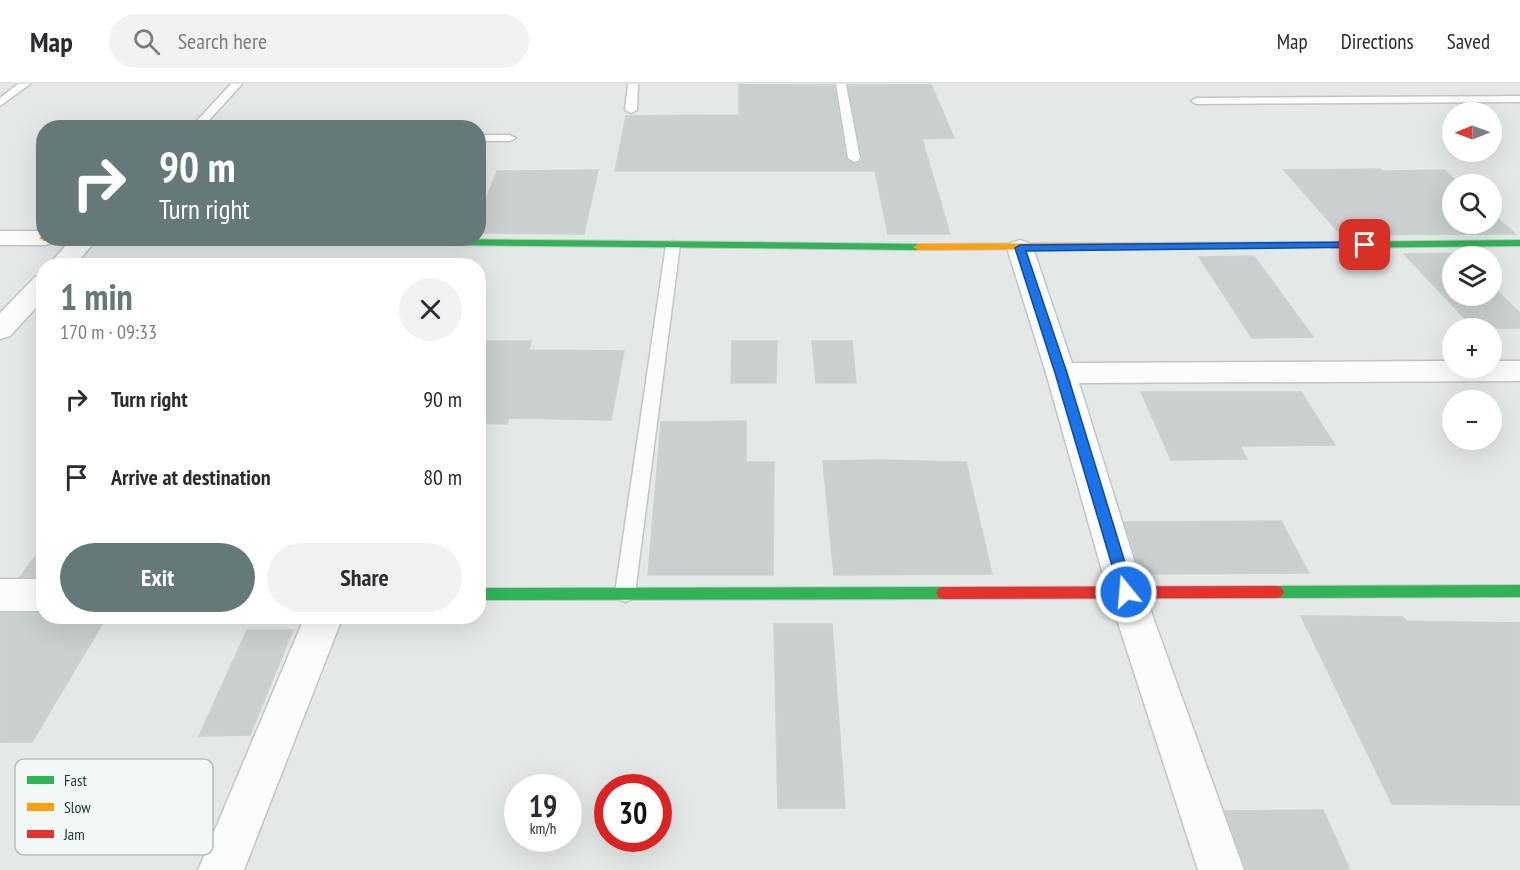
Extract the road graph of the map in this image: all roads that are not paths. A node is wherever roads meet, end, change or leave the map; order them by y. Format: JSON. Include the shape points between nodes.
{"nodes":[{"id":1,"x":25,"y":84,"type":"edge"},
{"id":2,"x":237,"y":84,"type":"edge"},
{"id":3,"x":633,"y":84,"type":"edge"},
{"id":4,"x":841,"y":84,"type":"edge"},
{"id":5,"x":1520,"y":99,"type":"edge"},
{"id":6,"x":1196,"y":101,"type":"dead end"},
{"id":7,"x":0,"y":103,"type":"edge"},
{"id":8,"x":631,"y":110,"type":"dead end"},
{"id":9,"x":203,"y":120,"type":"edge"},
{"id":10,"x":486,"y":138,"type":"edge"},
{"id":11,"x":510,"y":138,"type":"dead end"},
{"id":12,"x":854,"y":158,"type":"dead end"},
{"id":13,"x":0,"y":238,"type":"edge"},
{"id":14,"x":36,"y":238,"type":"edge"},
{"id":15,"x":486,"y":243,"type":"edge"},
{"id":16,"x":1520,"y":243,"type":"edge"},
{"id":17,"x":673,"y":245,"type":"junction"},
{"id":18,"x":79,"y":246,"type":"edge"},
{"id":19,"x":1020,"y":248,"type":"junction"},
{"id":20,"x":67,"y":258,"type":"edge"},
{"id":21,"x":36,"y":292,"type":"edge"},
{"id":22,"x":0,"y":330,"type":"edge"},
{"id":23,"x":1520,"y":371,"type":"edge"},
{"id":24,"x":1061,"y":373,"type":"junction"},
{"id":25,"x":1520,"y":591,"type":"edge"},
{"id":26,"x":1126,"y":592,"type":"junction"},
{"id":27,"x":625,"y":593,"type":"junction"},
{"id":28,"x":486,"y":594,"type":"edge"},
{"id":29,"x":0,"y":595,"type":"edge"},
{"id":30,"x":36,"y":595,"type":"edge"},
{"id":31,"x":321,"y":624,"type":"edge"},
{"id":32,"x":221,"y":870,"type":"edge"},
{"id":33,"x":1221,"y":870,"type":"edge"}],
"edges":[{"from":1,"to":7,"type":"lane"},
{"from":2,"to":9,"type":"lane"},
{"from":3,"to":8,"type":"lane"},
{"from":4,"to":12,"type":"lane"},
{"from":5,"to":6,"type":"lane"},
{"from":10,"to":11,"type":"lane"},
{"from":13,"to":14,"type":"street"},
{"from":15,"to":17,"type":"street"},
{"from":16,"to":19,"type":"street"},
{"from":17,"to":19,"type":"street"},
{"from":17,"to":27,"type":"lane"},
{"from":18,"to":20,"type":"street"},
{"from":19,"to":24,"type":"street"},
{"from":21,"to":22,"type":"street"},
{"from":23,"to":24,"type":"street"},
{"from":24,"to":26,"type":"street"},
{"from":25,"to":26,"type":"street"},
{"from":26,"to":27,"type":"street"},
{"from":26,"to":33,"type":"street"},
{"from":27,"to":28,"type":"street"},
{"from":29,"to":30,"type":"street"},
{"from":31,"to":32,"type":"street"}]}
